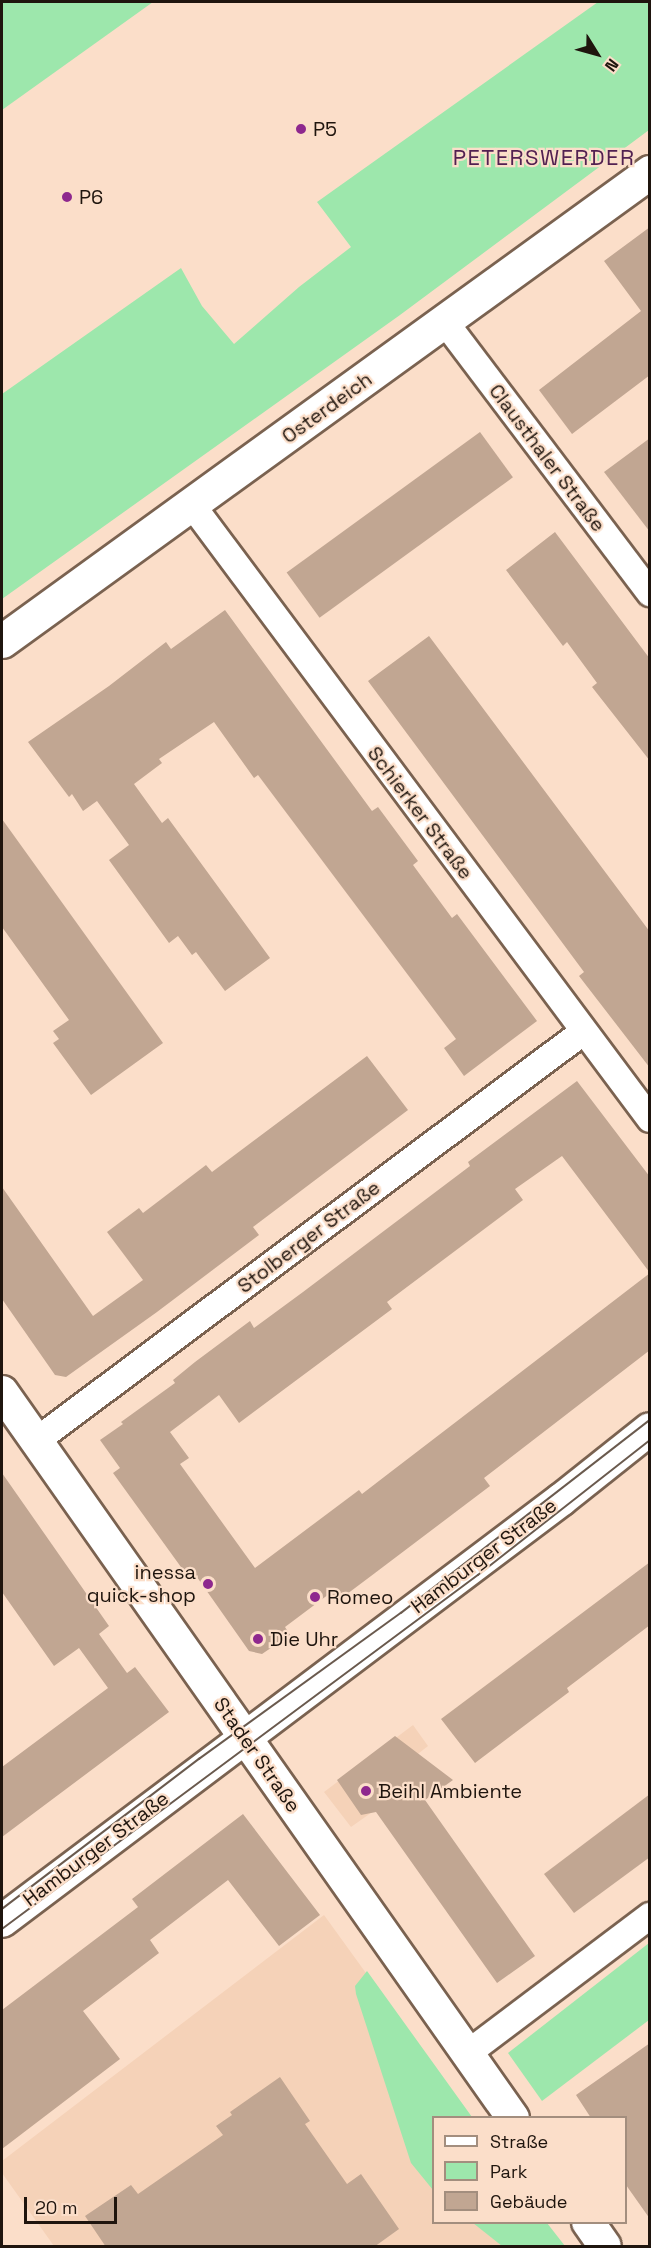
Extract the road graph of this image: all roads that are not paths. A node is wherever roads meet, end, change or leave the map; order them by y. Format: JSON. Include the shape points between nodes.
{"nodes":[{"id":1,"x":650,"y":172,"type":"edge"},
{"id":2,"x":445,"y":322,"type":"junction"},
{"id":3,"x":192,"y":505,"type":"junction"},
{"id":4,"x":650,"y":593,"type":"edge"},
{"id":5,"x":2,"y":641,"type":"edge"},
{"id":6,"x":583,"y":1032,"type":"junction"},
{"id":7,"x":650,"y":1119,"type":"edge"},
{"id":8,"x":2,"y":1392,"type":"edge"},
{"id":9,"x":650,"y":1429,"type":"edge"},
{"id":10,"x":36,"y":1441,"type":"junction"},
{"id":11,"x":244,"y":1737,"type":"junction"},
{"id":12,"x":650,"y":1916,"type":"edge"},
{"id":13,"x":2,"y":1921,"type":"edge"},
{"id":14,"x":468,"y":2053,"type":"junction"},
{"id":15,"x":512,"y":2116,"type":"edge"},
{"id":16,"x":589,"y":2224,"type":"edge"},
{"id":17,"x":604,"y":2247,"type":"edge"}],
"edges":[{"from":1,"to":2,"type":"main road","name":"Osterdeich"},
{"from":2,"to":3,"type":"main road","name":"Osterdeich"},
{"from":2,"to":4,"type":"street","name":"Clausthaler Straße"},
{"from":3,"to":5,"type":"main road","name":"Osterdeich"},
{"from":3,"to":6,"type":"street","name":"Schierker Straße"},
{"from":6,"to":7,"type":"street","name":"Schierker Straße"},
{"from":6,"to":10,"type":"street","name":"Stolberger Straße"},
{"from":8,"to":10,"type":"street","name":"Stader Straße"},
{"from":9,"to":11,"type":"street","name":"Hamburger Straße"},
{"from":10,"to":11,"type":"street","name":"Stader Straße"},
{"from":11,"to":13,"type":"street","name":"Hamburger Straße"},
{"from":11,"to":14,"type":"street","name":"Stader Straße"},
{"from":12,"to":14,"type":"street"},
{"from":14,"to":15,"type":"street","name":"Stader Straße"},
{"from":16,"to":17,"type":"street"}]}
